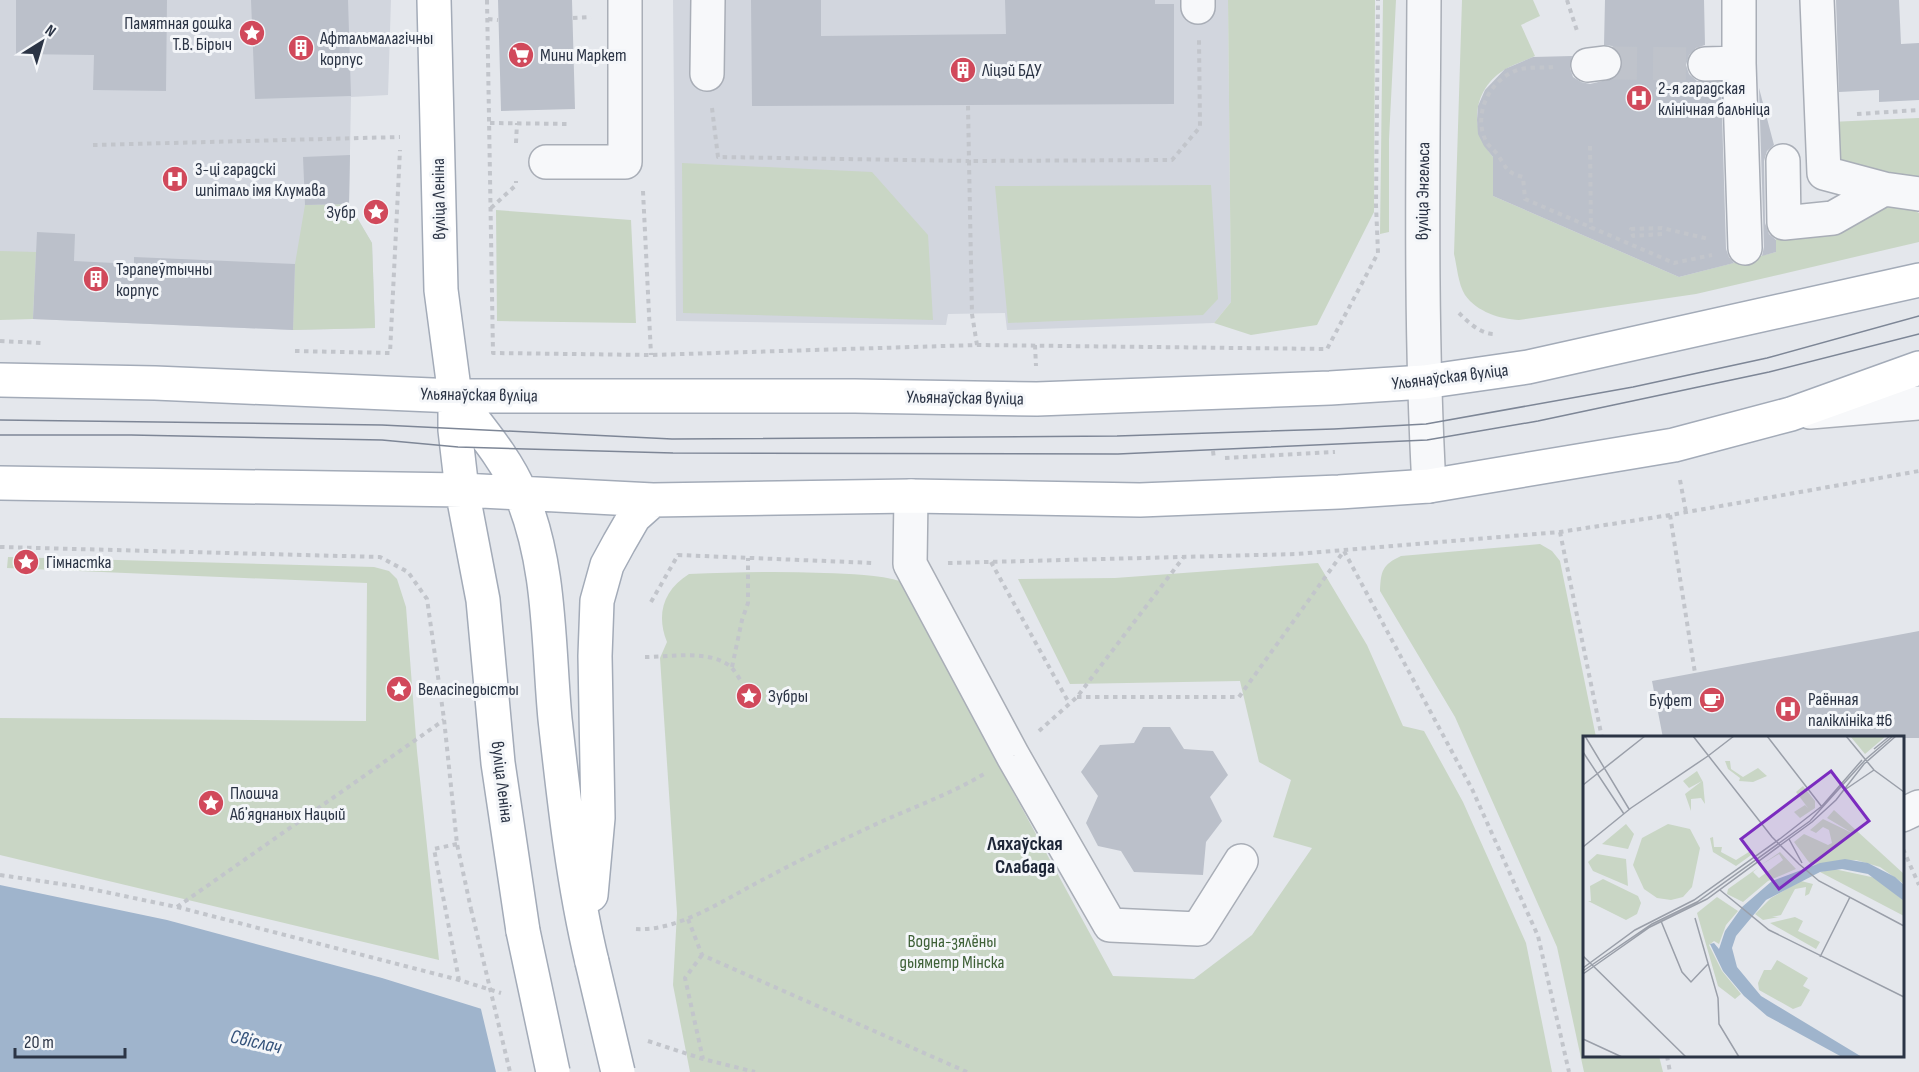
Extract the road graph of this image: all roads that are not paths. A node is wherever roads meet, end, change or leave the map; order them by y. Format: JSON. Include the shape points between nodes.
{"nodes":[{"id":1,"x":434,"y":0,"type":"edge"},
{"id":2,"x":625,"y":0,"type":"edge"},
{"id":3,"x":708,"y":0,"type":"edge"},
{"id":4,"x":1424,"y":0,"type":"edge"},
{"id":5,"x":1739,"y":0,"type":"edge"},
{"id":6,"x":1817,"y":0,"type":"edge"},
{"id":7,"x":1739,"y":63,"type":"junction"},
{"id":8,"x":1705,"y":64,"type":"tunnel mouth"},
{"id":9,"x":708,"y":74,"type":"road end"},
{"id":10,"x":1784,"y":161,"type":"dead end"},
{"id":11,"x":546,"y":162,"type":"dead end"},
{"id":12,"x":1884,"y":189,"type":"junction"},
{"id":13,"x":1919,"y":194,"type":"edge"},
{"id":14,"x":1745,"y":248,"type":"road end"},
{"id":15,"x":1919,"y":280,"type":"edge"},
{"id":16,"x":1919,"y":368,"type":"edge"},
{"id":17,"x":0,"y":380,"type":"edge"},
{"id":18,"x":1424,"y":382,"type":"junction"},
{"id":19,"x":455,"y":396,"type":"junction"},
{"id":20,"x":1919,"y":403,"type":"edge"},
{"id":21,"x":1791,"y":414,"type":"junction"},
{"id":22,"x":0,"y":483,"type":"edge"},
{"id":23,"x":1430,"y":486,"type":"junction"},
{"id":24,"x":462,"y":490,"type":"junction"},
{"id":25,"x":521,"y":494,"type":"junction"},
{"id":26,"x":911,"y":496,"type":"junction"},
{"id":27,"x":653,"y":500,"type":"junction"},
{"id":28,"x":1919,"y":807,"type":"edge"},
{"id":29,"x":1904,"y":814,"type":"edge"},
{"id":30,"x":1240,"y":861,"type":"dead end"},
{"id":31,"x":590,"y":952,"type":"junction"},
{"id":32,"x":553,"y":1072,"type":"edge"},
{"id":33,"x":618,"y":1072,"type":"edge"}],
"edges":[{"from":1,"to":19,"type":"main road","name":"вуліца Леніна","via":[[441,290]]},
{"from":2,"to":11,"type":"street","via":[[625,162]]},
{"from":3,"to":9,"type":"street"},
{"from":4,"to":18,"type":"street","name":"вуліца Энгельса"},
{"from":5,"to":7,"type":"street"},
{"from":6,"to":12,"type":"street","via":[[1824,173]]},
{"from":7,"to":8,"type":"street"},
{"from":7,"to":14,"type":"street"},
{"from":10,"to":12,"type":"street","via":[[1784,223],[1833,218]]},
{"from":12,"to":13,"type":"street"},
{"from":15,"to":18,"type":"main road","name":"Ульянаўская вуліца","via":[[1528,367]]},
{"from":16,"to":21,"type":"main road"},
{"from":17,"to":19,"type":"main road","name":"Ульянаўская вуліца"},
{"from":18,"to":19,"type":"main road","name":"Ульянаўская вуліца","via":[[1037,399]]},
{"from":18,"to":23,"type":"street","name":"вуліца Энгельса"},
{"from":19,"to":24,"type":"main road","name":"вуліца Леніна"},
{"from":19,"to":25,"type":"main road","via":[[496,449]]},
{"from":20,"to":21,"type":"street"},
{"from":21,"to":23,"type":"main road","via":[[1674,444]]},
{"from":22,"to":24,"type":"main road"},
{"from":23,"to":26,"type":"main road","via":[[1140,500]]},
{"from":24,"to":25,"type":"main road"},
{"from":24,"to":32,"type":"main road","name":"вуліца Леніна","bridge":true,"via":[[483,600],[498,763],[523,931]]},
{"from":25,"to":27,"type":"main road"},
{"from":25,"to":31,"type":"main road","via":[[547,601],[555,719],[573,863]]},
{"from":26,"to":27,"type":"main road"},
{"from":26,"to":30,"type":"street","via":[[910,564],[1110,925],[1198,929]]},
{"from":27,"to":31,"type":"main road","via":[[634,517],[619,543],[607,565],[597,601],[598,818]]},
{"from":28,"to":29,"type":"street"},
{"from":31,"to":33,"type":"main road","bridge":true}]}
